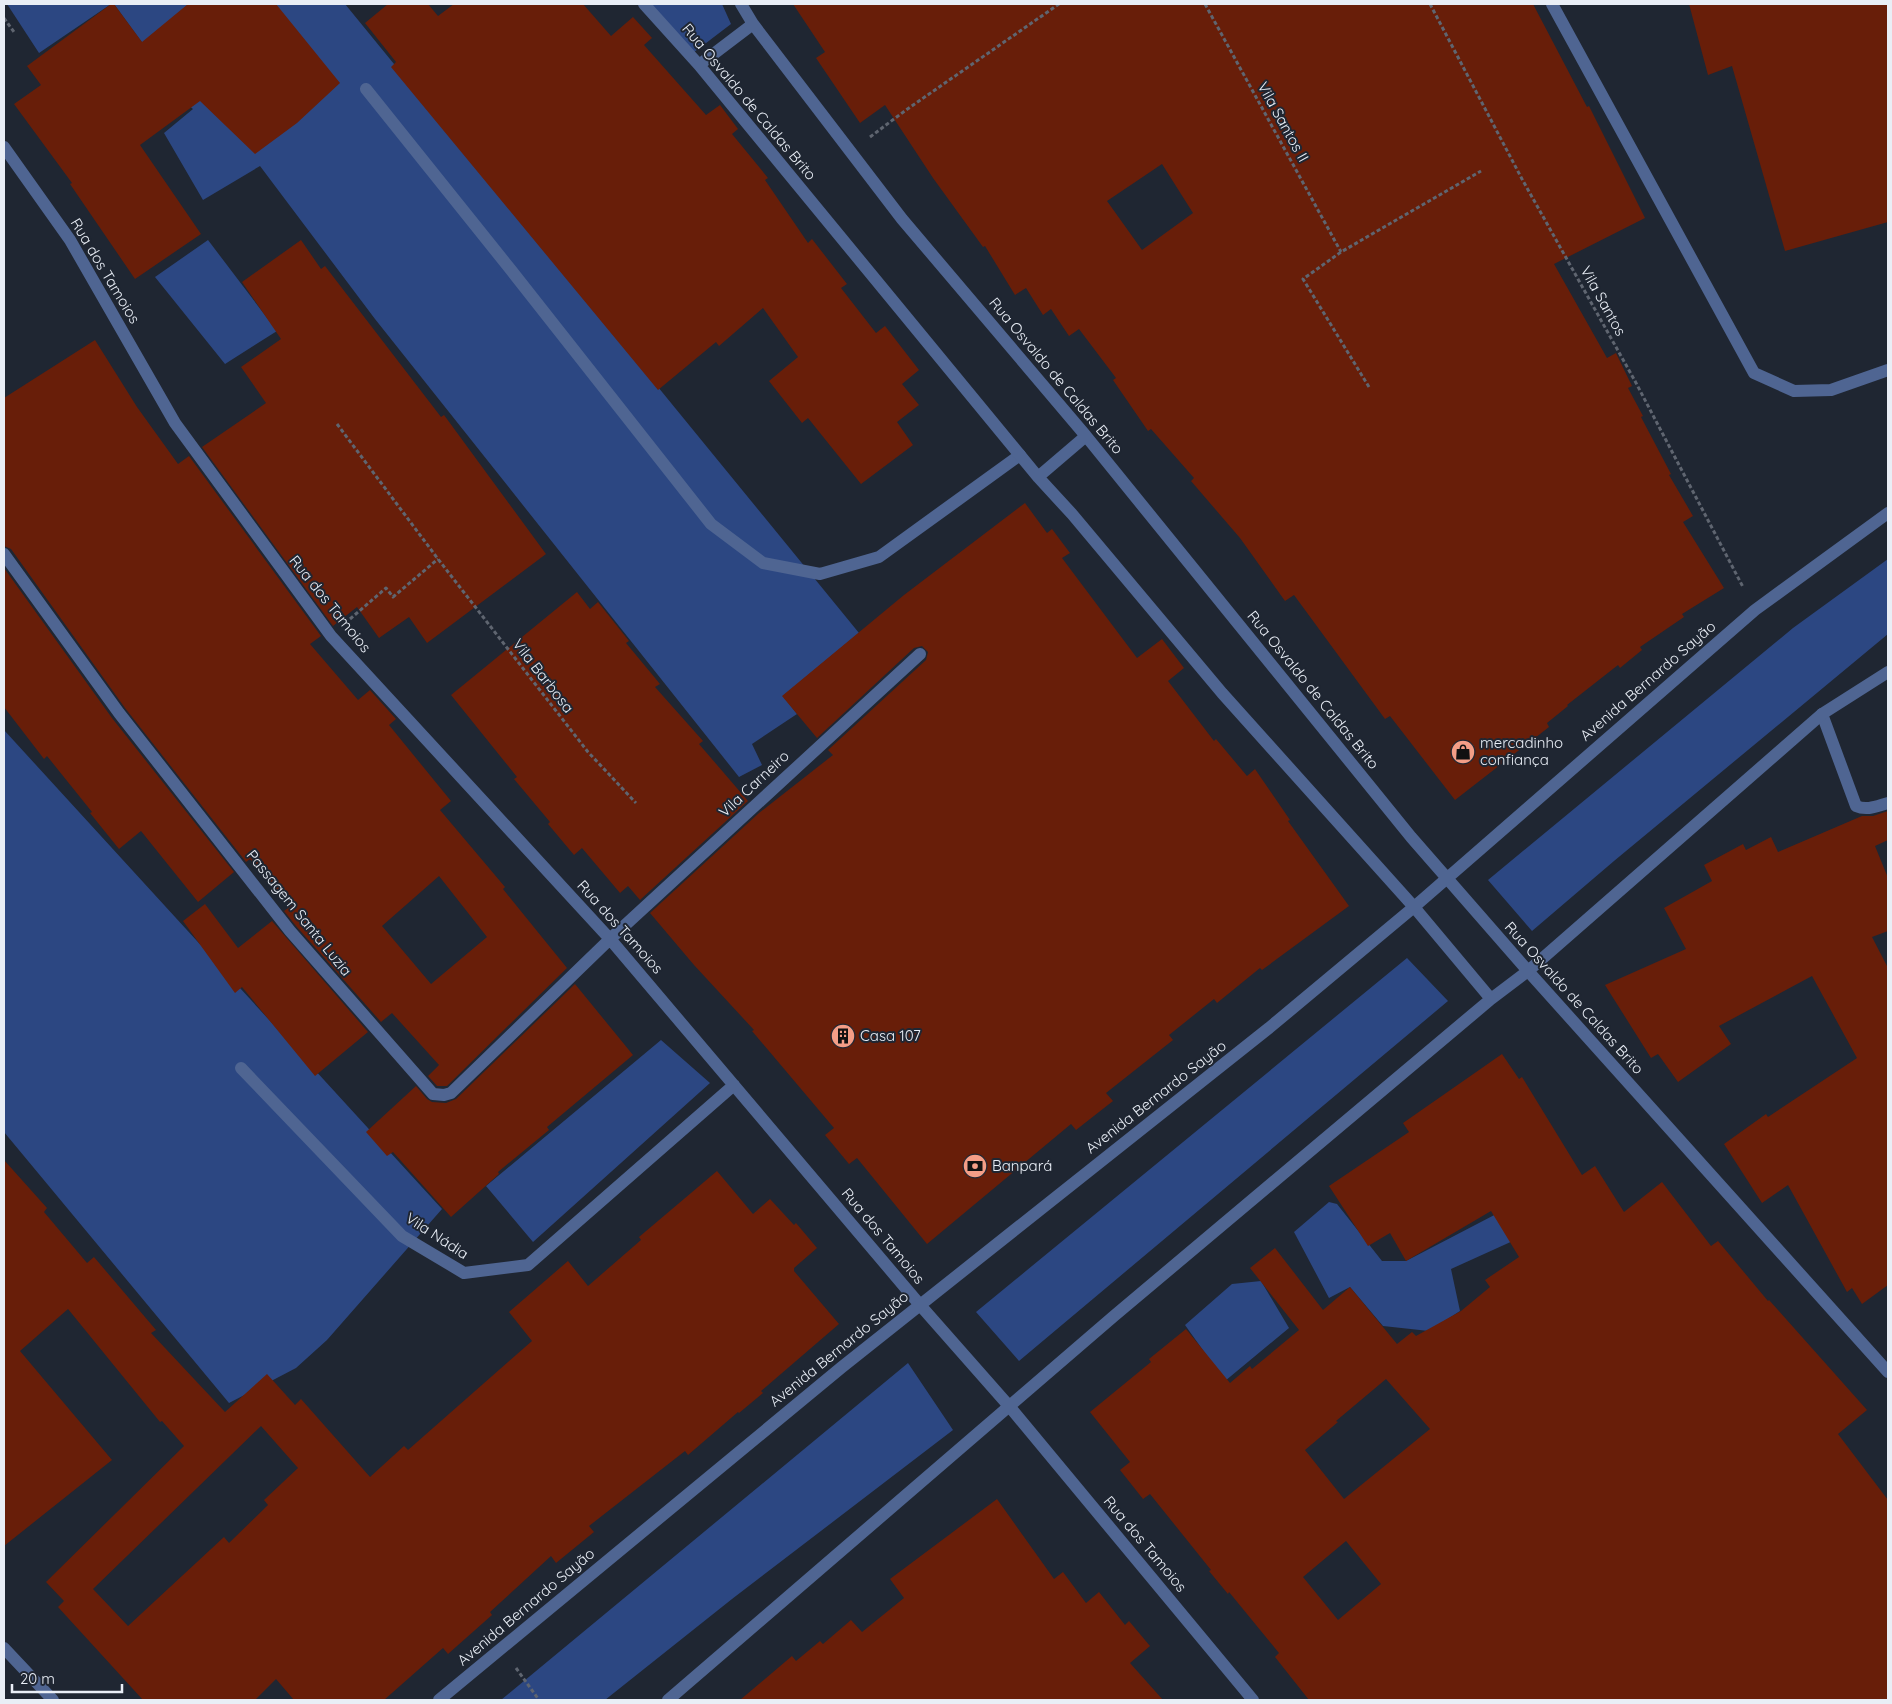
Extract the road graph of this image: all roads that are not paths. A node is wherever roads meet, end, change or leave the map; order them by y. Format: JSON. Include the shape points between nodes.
{"nodes":[{"id":1,"x":644,"y":4,"type":"edge"},
{"id":2,"x":741,"y":4,"type":"edge"},
{"id":3,"x":1552,"y":4,"type":"edge"},
{"id":4,"x":752,"y":24,"type":"junction"},
{"id":5,"x":699,"y":65,"type":"junction"},
{"id":6,"x":366,"y":89,"type":"dead end"},
{"id":7,"x":4,"y":147,"type":"edge"},
{"id":8,"x":1888,"y":370,"type":"edge"},
{"id":9,"x":1086,"y":436,"type":"junction"},
{"id":10,"x":1020,"y":455,"type":"junction"},
{"id":11,"x":1038,"y":477,"type":"junction"},
{"id":12,"x":1888,"y":513,"type":"edge"},
{"id":13,"x":4,"y":554,"type":"edge"},
{"id":14,"x":920,"y":654,"type":"dead end"},
{"id":15,"x":1888,"y":672,"type":"edge"},
{"id":16,"x":1822,"y":714,"type":"junction"},
{"id":17,"x":1888,"y":803,"type":"edge"},
{"id":18,"x":1447,"y":877,"type":"junction"},
{"id":19,"x":1414,"y":907,"type":"junction"},
{"id":20,"x":610,"y":939,"type":"junction"},
{"id":21,"x":1528,"y":971,"type":"junction"},
{"id":22,"x":1491,"y":999,"type":"junction"},
{"id":23,"x":241,"y":1068,"type":"dead end"},
{"id":24,"x":734,"y":1085,"type":"junction"},
{"id":25,"x":920,"y":1304,"type":"junction"},
{"id":26,"x":1888,"y":1372,"type":"edge"},
{"id":27,"x":1009,"y":1406,"type":"junction"},
{"id":28,"x":4,"y":1648,"type":"edge"},
{"id":29,"x":53,"y":1700,"type":"edge"},
{"id":30,"x":439,"y":1700,"type":"edge"},
{"id":31,"x":668,"y":1700,"type":"edge"},
{"id":32,"x":1253,"y":1700,"type":"edge"}],
"edges":[{"from":1,"to":5,"type":"street","name":"Rua Osvaldo de Caldas Brito"},
{"from":2,"to":4,"type":"street","name":"Rua Osvaldo de Caldas Brito"},
{"from":3,"to":8,"type":"street","via":[[1754,373],[1794,392],[1831,390]]},
{"from":4,"to":5,"type":"street"},
{"from":4,"to":9,"type":"street","name":"Rua Osvaldo de Caldas Brito","via":[[902,219]]},
{"from":5,"to":10,"type":"street","name":"Rua Osvaldo de Caldas Brito"},
{"from":6,"to":10,"type":"street","via":[[712,524],[763,562],[820,574],[879,557]]},
{"from":7,"to":20,"type":"street","name":"Rua dos Tamoios","via":[[70,240],[174,423],[331,636]]},
{"from":9,"to":11,"type":"street"},
{"from":9,"to":18,"type":"street","name":"Rua Osvaldo de Caldas Brito","via":[[1411,837]]},
{"from":10,"to":11,"type":"street","name":"Rua Osvaldo de Caldas Brito"},
{"from":11,"to":19,"type":"street","name":"Rua Osvaldo de Caldas Brito","via":[[1222,693]]},
{"from":12,"to":18,"type":"street","name":"Avenida Bernardo Sayão","via":[[1755,610]]},
{"from":13,"to":20,"type":"street","name":"Passagem Santa Luzia","via":[[119,713],[290,931],[433,1094],[444,1096],[451,1093]]},
{"from":14,"to":20,"type":"street","name":"Vila Carneiro"},
{"from":15,"to":16,"type":"street"},
{"from":16,"to":17,"type":"street","via":[[1856,806],[1869,808]]},
{"from":16,"to":21,"type":"street"},
{"from":18,"to":19,"type":"street","name":"Avenida Bernardo Sayão"},
{"from":18,"to":21,"type":"street","name":"Rua Osvaldo de Caldas Brito"},
{"from":19,"to":22,"type":"street","name":"Rua Osvaldo de Caldas Brito"},
{"from":19,"to":25,"type":"street","name":"Avenida Bernardo Sayão","via":[[1269,1028]]},
{"from":20,"to":24,"type":"street","name":"Rua dos Tamoios"},
{"from":21,"to":22,"type":"street"},
{"from":21,"to":26,"type":"street","name":"Rua Osvaldo de Caldas Brito"},
{"from":22,"to":27,"type":"street"},
{"from":23,"to":24,"type":"street","name":"Vila Nádia","via":[[402,1236],[464,1273],[528,1265]]},
{"from":24,"to":25,"type":"street","name":"Rua dos Tamoios"},
{"from":25,"to":27,"type":"street","name":"Rua dos Tamoios"},
{"from":25,"to":30,"type":"street","name":"Avenida Bernardo Sayão"},
{"from":27,"to":31,"type":"street"},
{"from":27,"to":32,"type":"street","name":"Rua dos Tamoios"},
{"from":28,"to":29,"type":"street"}]}
